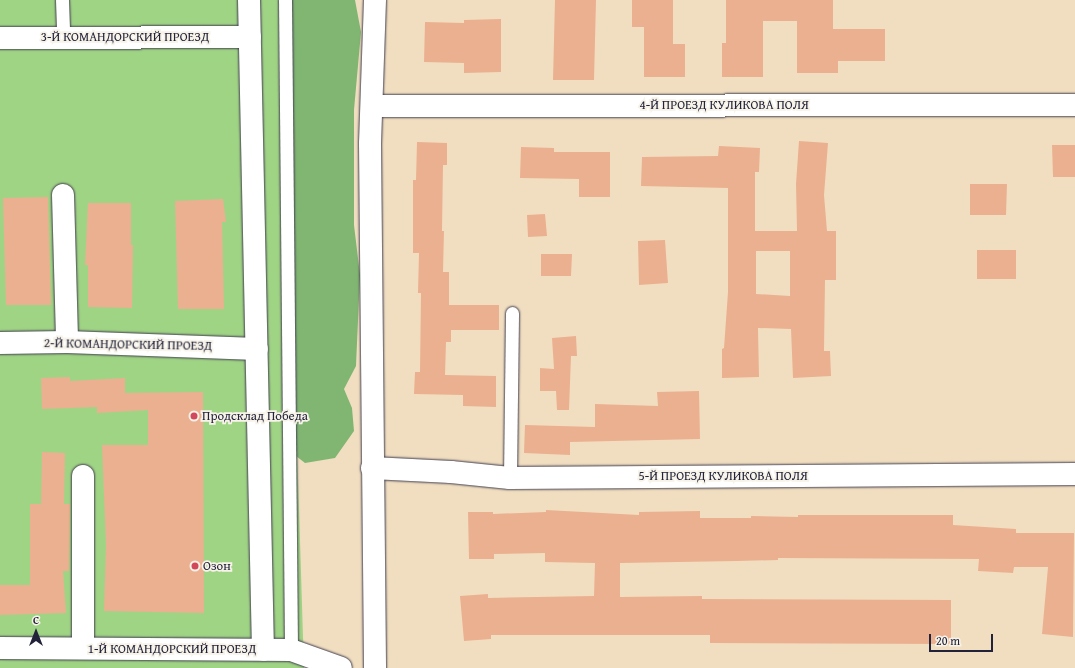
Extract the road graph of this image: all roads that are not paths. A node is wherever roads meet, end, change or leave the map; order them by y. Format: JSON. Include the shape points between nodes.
{"nodes":[{"id":1,"x":62,"y":0,"type":"edge"},
{"id":2,"x":249,"y":0,"type":"edge"},
{"id":3,"x":285,"y":0,"type":"edge"},
{"id":4,"x":374,"y":0,"type":"edge"},
{"id":5,"x":63,"y":37,"type":"junction"},
{"id":6,"x":250,"y":37,"type":"junction"},
{"id":7,"x":0,"y":38,"type":"edge"},
{"id":8,"x":1075,"y":105,"type":"edge"},
{"id":9,"x":372,"y":106,"type":"junction"},
{"id":10,"x":63,"y":195,"type":"dead end"},
{"id":11,"x":512,"y":313,"type":"dead end"},
{"id":12,"x":67,"y":342,"type":"junction"},
{"id":13,"x":0,"y":343,"type":"edge"},
{"id":14,"x":257,"y":348,"type":"junction"},
{"id":15,"x":372,"y":468,"type":"junction"},
{"id":16,"x":1075,"y":474,"type":"edge"},
{"id":17,"x":83,"y":476,"type":"dead end"},
{"id":18,"x":510,"y":478,"type":"junction"},
{"id":19,"x":0,"y":648,"type":"edge"},
{"id":20,"x":83,"y":648,"type":"junction"},
{"id":21,"x":264,"y":650,"type":"junction"},
{"id":22,"x":291,"y":650,"type":"junction"},
{"id":23,"x":341,"y":668,"type":"edge"},
{"id":24,"x":375,"y":668,"type":"edge"}],
"edges":[{"from":1,"to":5,"type":"lane"},
{"from":2,"to":6,"type":"street"},
{"from":3,"to":22,"type":"lane"},
{"from":4,"to":9,"type":"street"},
{"from":5,"to":6,"type":"street","name":"3-Й КОМАНДОРСКИЙ ПРОЕЗД"},
{"from":5,"to":7,"type":"street","name":"3-Й КОМАНДОРСКИЙ ПРОЕЗД"},
{"from":6,"to":14,"type":"street"},
{"from":8,"to":9,"type":"street","name":"4-Й ПРОЕЗД КУЛИКОВА ПОЛЯ"},
{"from":9,"to":15,"type":"street"},
{"from":10,"to":12,"type":"street"},
{"from":11,"to":18,"type":"lane"},
{"from":12,"to":13,"type":"street","name":"2-Й КОМАНДОРСКИЙ ПРОЕЗД"},
{"from":12,"to":14,"type":"street","name":"2-Й КОМАНДОРСКИЙ ПРОЕЗД"},
{"from":14,"to":21,"type":"street"},
{"from":15,"to":18,"type":"street","name":"5-Й ПРОЕЗД КУЛИКОВА ПОЛЯ"},
{"from":15,"to":24,"type":"street"},
{"from":16,"to":18,"type":"street","name":"5-Й ПРОЕЗД КУЛИКОВА ПОЛЯ"},
{"from":17,"to":20,"type":"street"},
{"from":19,"to":20,"type":"street","name":"1-Й КОМАНДОРСКИЙ ПРОЕЗД"},
{"from":20,"to":21,"type":"street","name":"1-Й КОМАНДОРСКИЙ ПРОЕЗД"},
{"from":21,"to":22,"type":"street","name":"1-Й КОМАНДОРСКИЙ ПРОЕЗД"},
{"from":22,"to":23,"type":"street","name":"1-Й КОМАНДОРСКИЙ ПРОЕЗД"}]}
